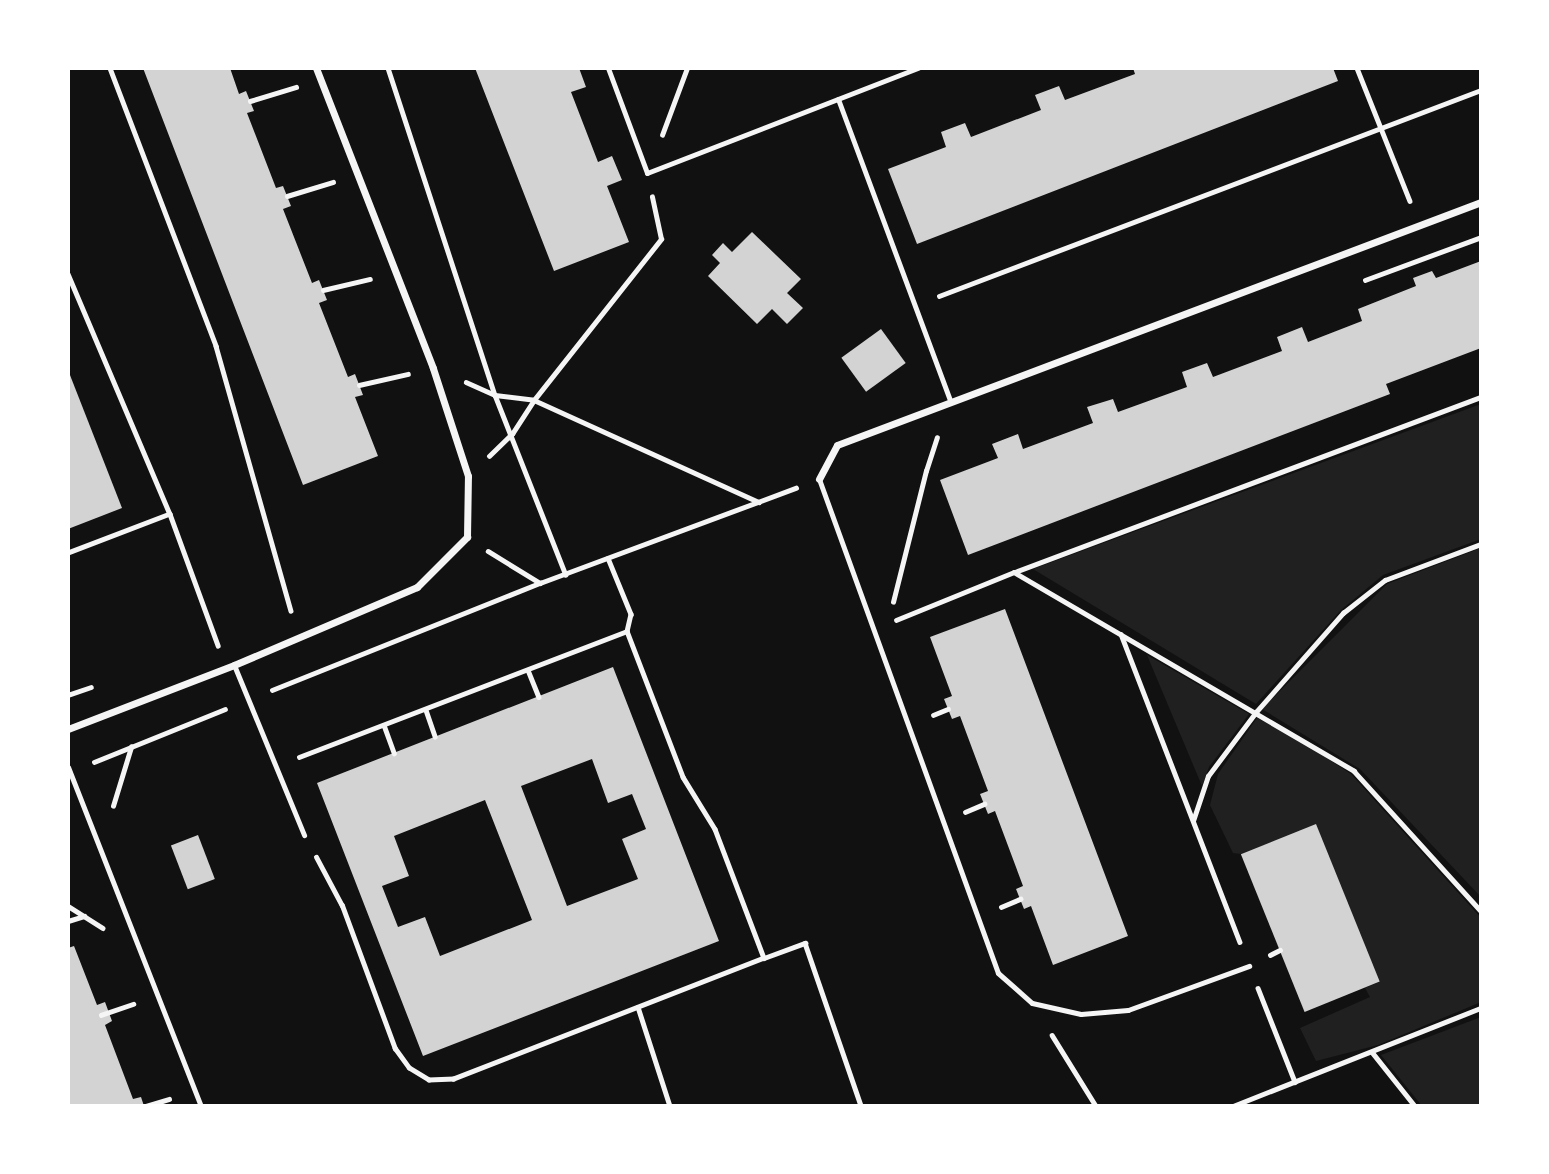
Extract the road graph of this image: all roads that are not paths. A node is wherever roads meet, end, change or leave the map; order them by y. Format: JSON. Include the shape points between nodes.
{"nodes":[{"id":1,"x":316,"y":68,"type":"edge"},
{"id":2,"x":608,"y":68,"type":"edge"},
{"id":3,"x":918,"y":68,"type":"edge"},
{"id":4,"x":838,"y":99,"type":"junction"},
{"id":5,"x":1481,"y":202,"type":"edge"},
{"id":6,"x":950,"y":400,"type":"junction"},
{"id":7,"x":820,"y":479,"type":"joint"},
{"id":8,"x":230,"y":666,"type":"junction"},
{"id":9,"x":68,"y":729,"type":"edge"},
{"id":10,"x":69,"y":769,"type":"edge"},
{"id":11,"x":304,"y":835,"type":"road end"},
{"id":12,"x":1249,"y":966,"type":"road end"},
{"id":13,"x":201,"y":1106,"type":"edge"}],
"edges":[{"from":1,"to":8,"type":"street","via":[[433,368],[468,476],[467,537],[417,587]]},
{"from":2,"to":4,"type":"lane","via":[[648,173]]},
{"from":3,"to":4,"type":"lane"},
{"from":4,"to":6,"type":"lane"},
{"from":5,"to":6,"type":"street"},
{"from":6,"to":7,"type":"street","via":[[837,445]]},
{"from":7,"to":12,"type":"lane","via":[[998,973],[1032,1003],[1081,1014],[1128,1010]]},
{"from":8,"to":9,"type":"street"},
{"from":8,"to":11,"type":"lane"},
{"from":10,"to":13,"type":"lane"}]}
